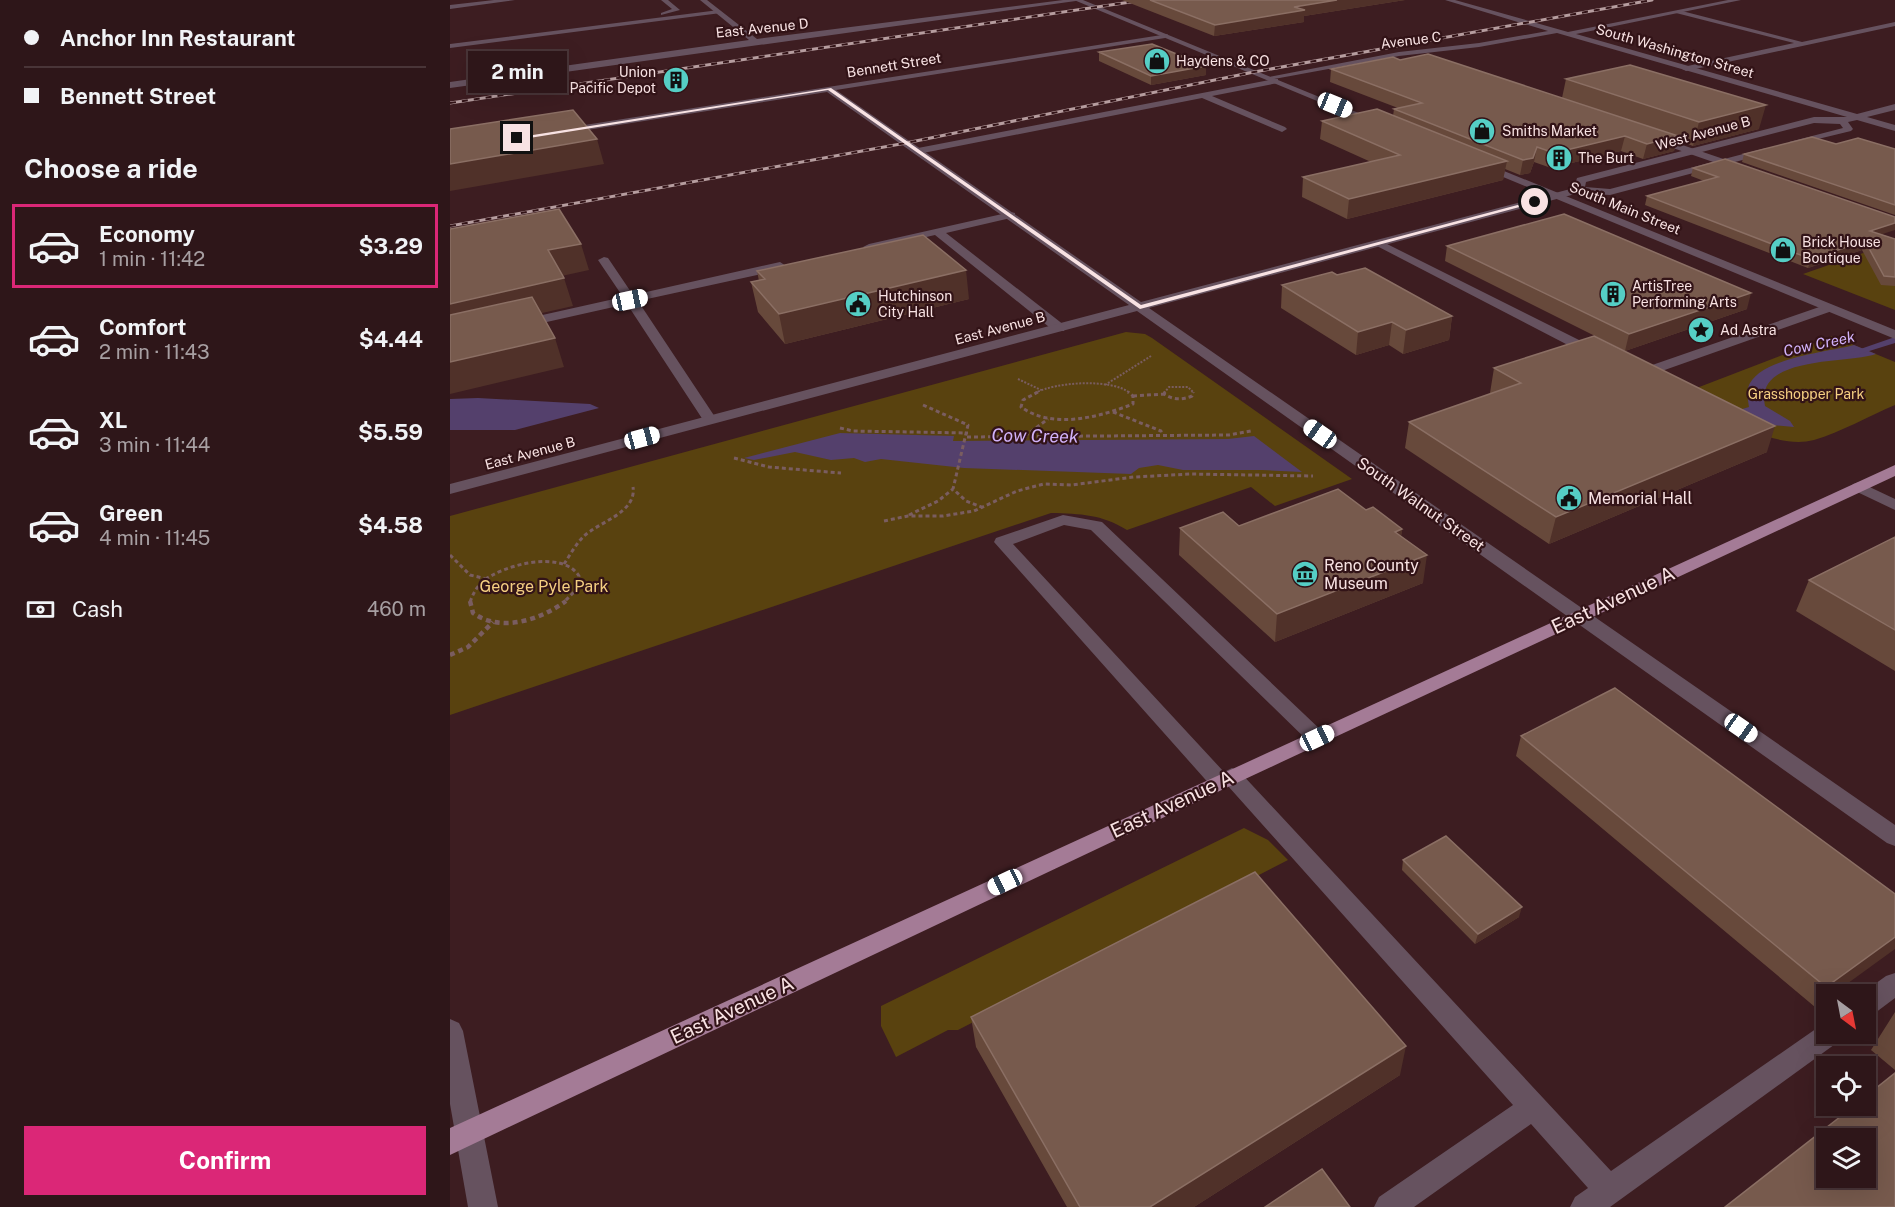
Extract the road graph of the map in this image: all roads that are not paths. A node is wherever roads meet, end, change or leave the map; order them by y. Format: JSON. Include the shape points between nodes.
{"nodes":[{"id":1,"x":512,"y":0,"type":"edge"},
{"id":2,"x":664,"y":0,"type":"edge"},
{"id":3,"x":703,"y":0,"type":"edge"},
{"id":4,"x":1078,"y":0,"type":"edge"},
{"id":5,"x":1448,"y":0,"type":"edge"},
{"id":6,"x":1738,"y":0,"type":"edge"},
{"id":7,"x":450,"y":7,"type":"edge"},
{"id":8,"x":719,"y":12,"type":"junction"},
{"id":9,"x":1678,"y":12,"type":"junction"},
{"id":10,"x":651,"y":20,"type":"junction"},
{"id":11,"x":1895,"y":24,"type":"edge"},
{"id":12,"x":1557,"y":31,"type":"junction"},
{"id":13,"x":1566,"y":34,"type":"junction"},
{"id":14,"x":1165,"y":36,"type":"junction"},
{"id":15,"x":754,"y":40,"type":"junction"},
{"id":16,"x":1803,"y":43,"type":"junction"},
{"id":17,"x":450,"y":46,"type":"edge"},
{"id":18,"x":1430,"y":51,"type":"junction"},
{"id":19,"x":1441,"y":61,"type":"edge"},
{"id":20,"x":1686,"y":69,"type":"junction"},
{"id":21,"x":1272,"y":80,"type":"junction"},
{"id":22,"x":450,"y":85,"type":"edge"},
{"id":23,"x":829,"y":89,"type":"junction"},
{"id":24,"x":1203,"y":95,"type":"junction"},
{"id":25,"x":1895,"y":107,"type":"edge"},
{"id":26,"x":1857,"y":117,"type":"junction"},
{"id":27,"x":1843,"y":121,"type":"junction"},
{"id":28,"x":1895,"y":128,"type":"edge"},
{"id":29,"x":1281,"y":129,"type":"dead end"},
{"id":30,"x":1391,"y":129,"type":"edge"},
{"id":31,"x":554,"y":132,"type":"edge"},
{"id":32,"x":1644,"y":135,"type":"edge"},
{"id":33,"x":918,"y":151,"type":"junction"},
{"id":34,"x":1691,"y":151,"type":"junction"},
{"id":35,"x":1468,"y":160,"type":"edge"},
{"id":36,"x":1724,"y":162,"type":"junction"},
{"id":37,"x":1754,"y":172,"type":"edge"},
{"id":38,"x":1579,"y":190,"type":"junction"},
{"id":39,"x":1557,"y":196,"type":"junction"},
{"id":40,"x":1011,"y":215,"type":"junction"},
{"id":41,"x":938,"y":232,"type":"junction"},
{"id":42,"x":1379,"y":243,"type":"junction"},
{"id":43,"x":858,"y":249,"type":"edge"},
{"id":44,"x":604,"y":260,"type":"dead end"},
{"id":45,"x":790,"y":264,"type":"edge"},
{"id":46,"x":630,"y":300,"type":"junction"},
{"id":47,"x":1140,"y":307,"type":"junction"},
{"id":48,"x":1828,"y":308,"type":"junction"},
{"id":49,"x":506,"y":327,"type":"edge"},
{"id":50,"x":1059,"y":328,"type":"junction"},
{"id":51,"x":1895,"y":335,"type":"edge"},
{"id":52,"x":1607,"y":360,"type":"edge"},
{"id":53,"x":1628,"y":370,"type":"edge"},
{"id":54,"x":710,"y":420,"type":"junction"},
{"id":55,"x":1895,"y":470,"type":"edge"},
{"id":56,"x":1859,"y":487,"type":"junction"},
{"id":57,"x":450,"y":489,"type":"edge"},
{"id":58,"x":1895,"y":505,"type":"edge"},
{"id":59,"x":1579,"y":615,"type":"junction"},
{"id":60,"x":1317,"y":738,"type":"junction"},
{"id":61,"x":1226,"y":779,"type":"junction"},
{"id":62,"x":1895,"y":837,"type":"edge"},
{"id":63,"x":1895,"y":984,"type":"edge"},
{"id":64,"x":1876,"y":998,"type":"edge"},
{"id":65,"x":450,"y":1030,"type":"edge"},
{"id":66,"x":1816,"y":1043,"type":"edge"},
{"id":67,"x":1533,"y":1107,"type":"junction"},
{"id":68,"x":460,"y":1137,"type":"edge"},
{"id":69,"x":1608,"y":1189,"type":"junction"},
{"id":70,"x":483,"y":1207,"type":"edge"},
{"id":71,"x":1389,"y":1207,"type":"edge"},
{"id":72,"x":1585,"y":1207,"type":"edge"}],
"edges":[{"from":1,"to":7,"type":"street"},
{"from":2,"to":10,"type":"street","via":[[677,10],[646,16]]},
{"from":3,"to":8,"type":"street"},
{"from":4,"to":14,"type":"street"},
{"from":4,"to":15,"type":"street","name":"East Avenue D"},
{"from":5,"to":12,"type":"street","name":"South Washington Street"},
{"from":6,"to":9,"type":"street"},
{"from":8,"to":10,"type":"street"},
{"from":8,"to":15,"type":"street"},
{"from":9,"to":13,"type":"street"},
{"from":9,"to":16,"type":"street"},
{"from":10,"to":17,"type":"street"},
{"from":11,"to":16,"type":"street"},
{"from":12,"to":13,"type":"street","name":"South Washington Street"},
{"from":12,"to":18,"type":"street","name":"Avenue C"},
{"from":13,"to":20,"type":"street","name":"South Washington Street"},
{"from":14,"to":21,"type":"street"},
{"from":14,"to":23,"type":"street","name":"Bennett Street"},
{"from":15,"to":22,"type":"street","name":"East Avenue D"},
{"from":16,"to":20,"type":"street"},
{"from":18,"to":19,"type":"street"},
{"from":18,"to":21,"type":"street","name":"Avenue C"},
{"from":20,"to":26,"type":"street","name":"South Washington Street"},
{"from":21,"to":24,"type":"street","name":"Avenue C"},
{"from":21,"to":30,"type":"street"},
{"from":23,"to":31,"type":"street","name":"Bennett Street"},
{"from":23,"to":33,"type":"street","name":"South Walnut Street"},
{"from":24,"to":29,"type":"street"},
{"from":24,"to":33,"type":"street","name":"Avenue C"},
{"from":25,"to":26,"type":"street","name":"West Avenue B"},
{"from":26,"to":27,"type":"street","name":"West Avenue B"},
{"from":26,"to":28,"type":"street","name":"South Washington Street"},
{"from":27,"to":34,"type":"street","name":"West Avenue B","via":[[1814,120]]},
{"from":27,"to":36,"type":"street","name":"West Avenue B","via":[[1848,129]]},
{"from":32,"to":34,"type":"street"},
{"from":33,"to":40,"type":"street","name":"South Walnut Street"},
{"from":34,"to":36,"type":"street"},
{"from":34,"to":38,"type":"street","name":"West Avenue B","via":[[1581,180]]},
{"from":35,"to":39,"type":"street","name":"South Main Street"},
{"from":36,"to":37,"type":"street"},
{"from":36,"to":38,"type":"street","name":"West Avenue B","via":[[1610,192]]},
{"from":38,"to":39,"type":"street","name":"West Avenue B"},
{"from":39,"to":42,"type":"street","name":"East Avenue B"},
{"from":39,"to":48,"type":"street","name":"South Main Street"},
{"from":40,"to":41,"type":"street"},
{"from":40,"to":47,"type":"street","name":"South Walnut Street"},
{"from":41,"to":43,"type":"street"},
{"from":41,"to":50,"type":"street"},
{"from":42,"to":47,"type":"street","name":"East Avenue B"},
{"from":42,"to":52,"type":"street"},
{"from":44,"to":46,"type":"street"},
{"from":45,"to":46,"type":"street"},
{"from":46,"to":49,"type":"street"},
{"from":46,"to":54,"type":"street"},
{"from":47,"to":50,"type":"street","name":"East Avenue B"},
{"from":47,"to":59,"type":"street","name":"South Walnut Street"},
{"from":48,"to":51,"type":"street","name":"South Main Street"},
{"from":48,"to":53,"type":"street","via":[[1638,376]]},
{"from":50,"to":54,"type":"street","name":"East Avenue B"},
{"from":54,"to":57,"type":"street","name":"East Avenue B"},
{"from":55,"to":56,"type":"main road","name":"East Avenue A"},
{"from":56,"to":58,"type":"street"},
{"from":56,"to":59,"type":"main road","name":"East Avenue A"},
{"from":59,"to":60,"type":"main road","name":"East Avenue A"},
{"from":59,"to":62,"type":"street","name":"South Walnut Street"},
{"from":60,"to":61,"type":"main road","name":"East Avenue A"},
{"from":60,"to":61,"type":"street","via":[[1096,526],[1063,520],[1002,542]]},
{"from":61,"to":67,"type":"street"},
{"from":61,"to":68,"type":"main road","name":"East Avenue A"},
{"from":63,"to":64,"type":"street"},
{"from":65,"to":68,"type":"street"},
{"from":66,"to":69,"type":"street"},
{"from":67,"to":69,"type":"street"},
{"from":67,"to":71,"type":"street"},
{"from":68,"to":70,"type":"street"},
{"from":69,"to":72,"type":"street"}]}
